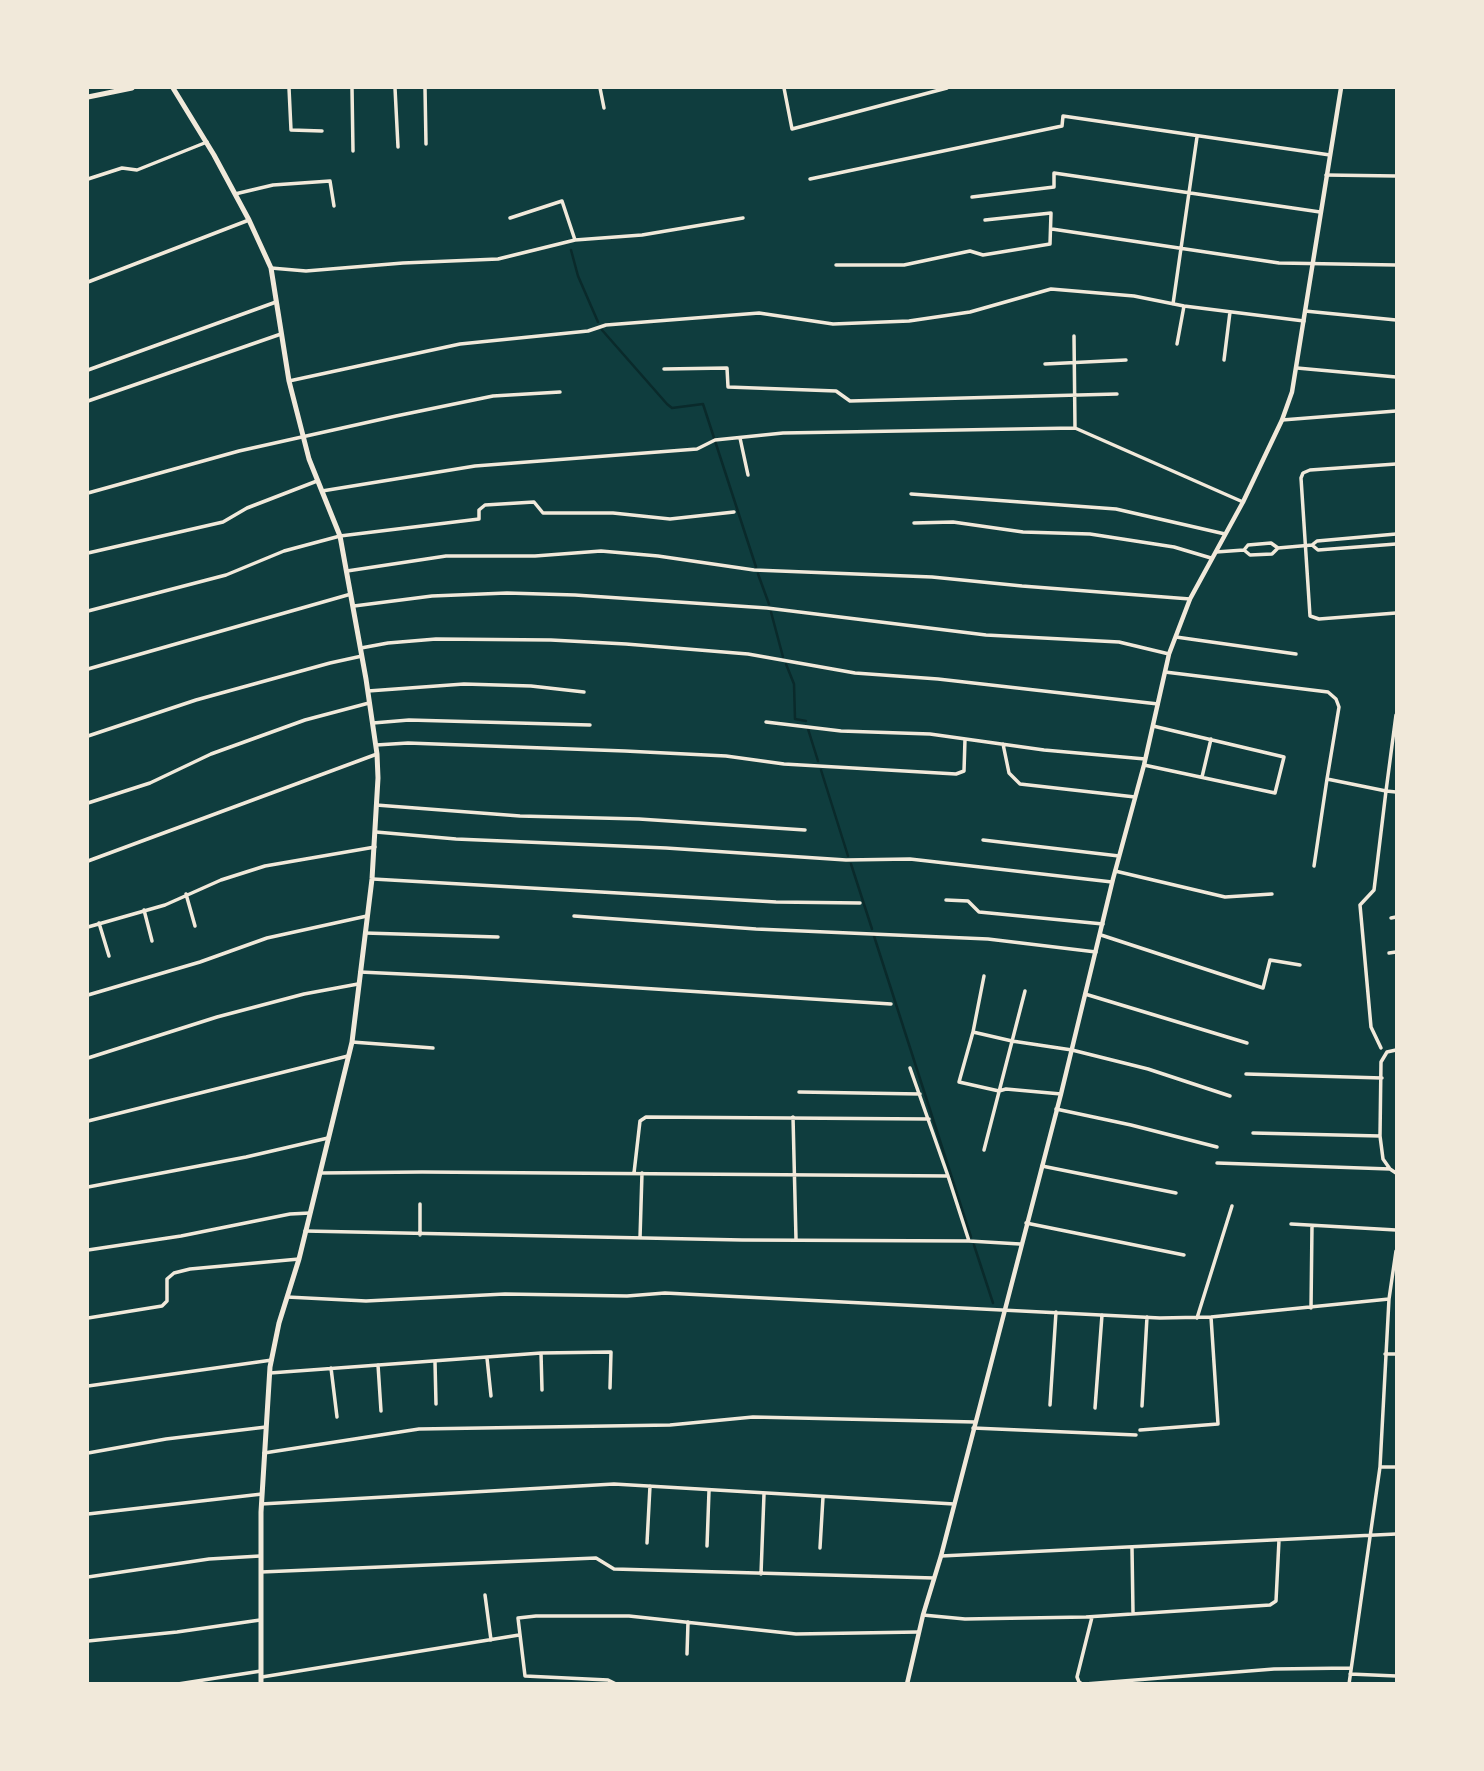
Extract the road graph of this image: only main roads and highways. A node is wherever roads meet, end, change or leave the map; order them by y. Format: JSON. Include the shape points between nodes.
{"nodes":[{"id":1,"x":132,"y":88,"type":"edge"},
{"id":2,"x":173,"y":88,"type":"edge"},
{"id":3,"x":88,"y":97,"type":"edge"},
{"id":4,"x":261,"y":1677,"type":"edge"}],
"edges":[{"from":1,"to":3,"type":"main road"},
{"from":2,"to":4,"type":"main road","via":[[235,194],[271,268],[289,382],[317,481],[340,536],[377,754],[376,832],[352,1042],[270,1373],[261,1504]]}]}
